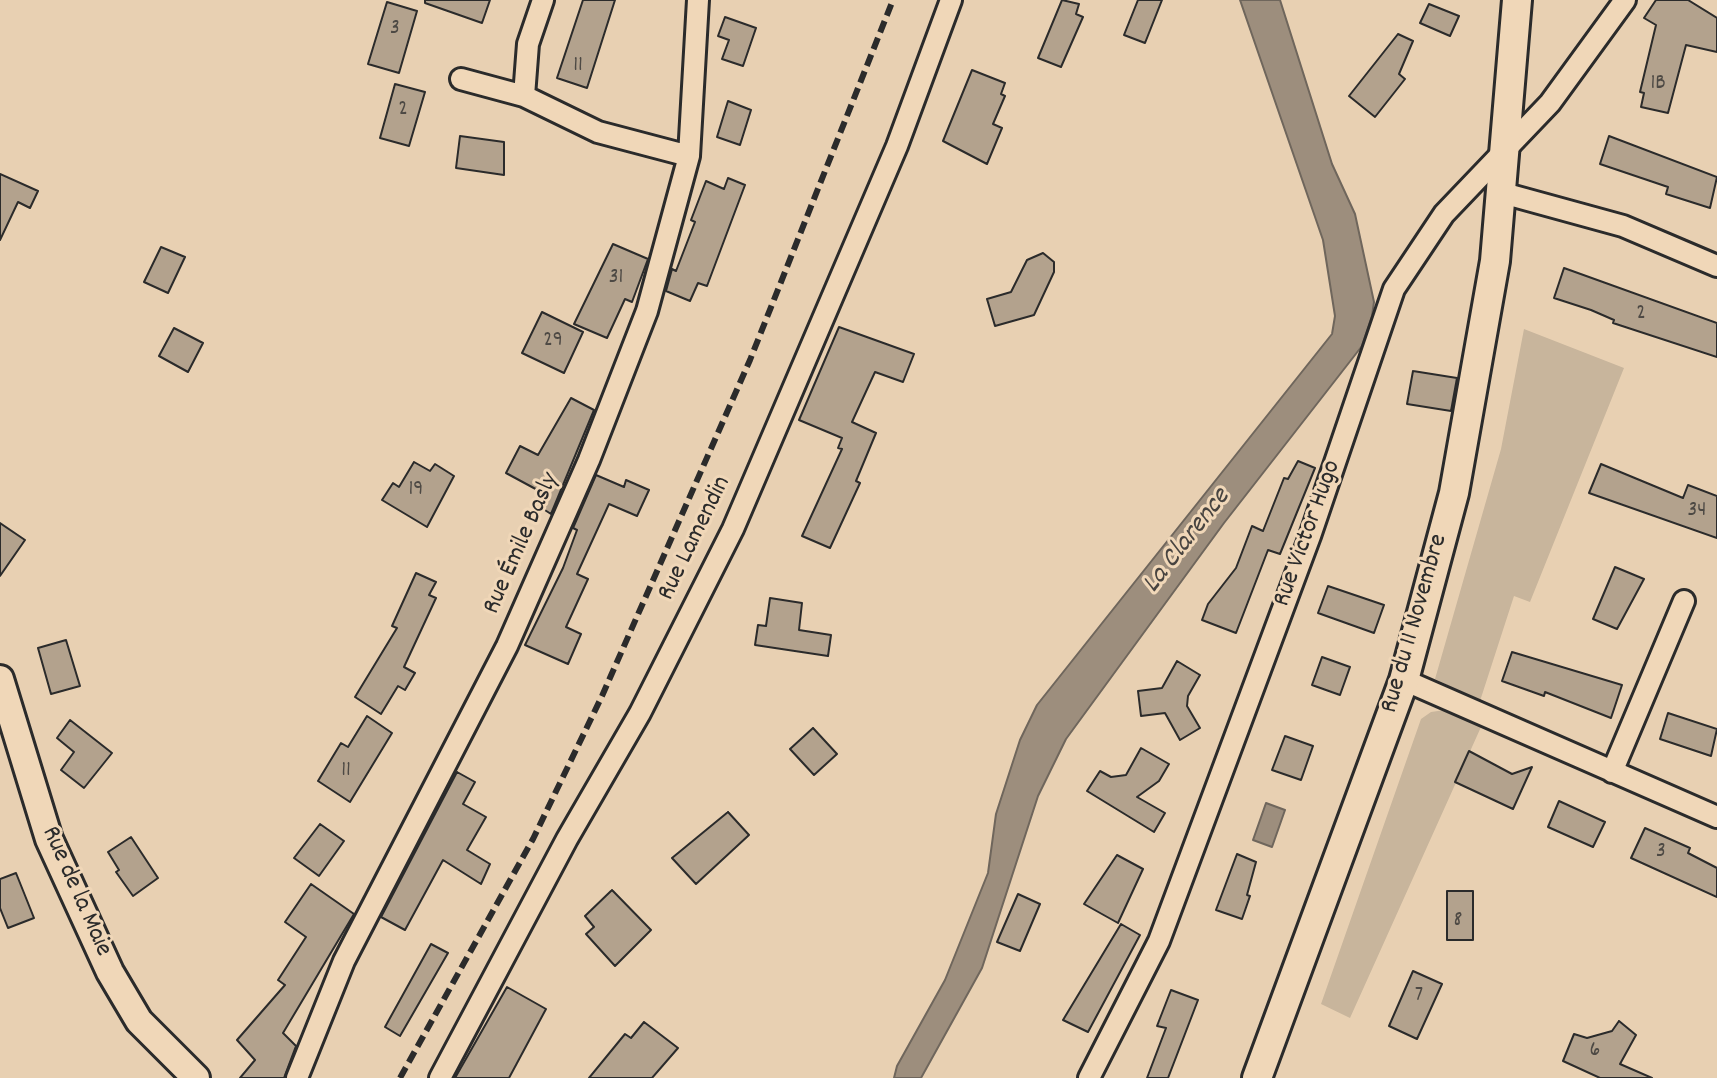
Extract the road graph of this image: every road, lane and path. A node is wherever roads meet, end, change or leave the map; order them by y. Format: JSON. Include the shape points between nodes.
{"nodes":[{"id":1,"x":543,"y":0,"type":"edge"},
{"id":2,"x":698,"y":0,"type":"edge"},
{"id":3,"x":951,"y":0,"type":"edge"},
{"id":4,"x":1517,"y":0,"type":"edge"},
{"id":5,"x":1625,"y":0,"type":"edge"},
{"id":6,"x":461,"y":79,"type":"dead end"},
{"id":7,"x":524,"y":96,"type":"junction"},
{"id":8,"x":1502,"y":152,"type":"junction"},
{"id":9,"x":689,"y":156,"type":"junction"},
{"id":10,"x":1499,"y":192,"type":"junction"},
{"id":11,"x":1717,"y":266,"type":"edge"},
{"id":12,"x":1684,"y":601,"type":"dead end"},
{"id":13,"x":0,"y":679,"type":"edge"},
{"id":14,"x":1404,"y":680,"type":"junction"},
{"id":15,"x":1612,"y":772,"type":"junction"},
{"id":16,"x":1717,"y":817,"type":"edge"},
{"id":17,"x":196,"y":1078,"type":"edge"},
{"id":18,"x":297,"y":1078,"type":"edge"},
{"id":19,"x":440,"y":1078,"type":"edge"},
{"id":20,"x":1089,"y":1078,"type":"edge"},
{"id":21,"x":1257,"y":1078,"type":"edge"}],
"edges":[{"from":1,"to":7,"type":"street","via":[[528,44]]},
{"from":2,"to":9,"type":"street","name":"Rue Émile Basly"},
{"from":3,"to":19,"type":"street","name":"Rue Lamendin","via":[[897,146],[733,529],[640,713]]},
{"from":4,"to":8,"type":"main road"},
{"from":5,"to":8,"type":"street","name":"Rue Victor Hugo","via":[[1550,103]]},
{"from":6,"to":7,"type":"street"},
{"from":7,"to":9,"type":"street","via":[[598,132]]},
{"from":8,"to":10,"type":"main road","name":"Rue du 11 Novembre"},
{"from":8,"to":20,"type":"street","name":"Rue Victor Hugo","via":[[1444,214],[1394,289],[1310,536],[1159,941]]},
{"from":9,"to":18,"type":"street","name":"Rue Émile Basly","via":[[647,311],[589,460],[507,646],[344,961]]},
{"from":10,"to":11,"type":"street","via":[[1623,226]]},
{"from":10,"to":14,"type":"main road","name":"Rue du 11 Novembre","via":[[1495,261],[1454,493]]},
{"from":12,"to":15,"type":"street"},
{"from":13,"to":17,"type":"street","name":"Rue de la Maie","via":[[49,839],[110,972],[139,1021]]},
{"from":14,"to":15,"type":"street"},
{"from":14,"to":21,"type":"main road","name":"Rue du 11 Novembre"},
{"from":15,"to":16,"type":"street"}]}
